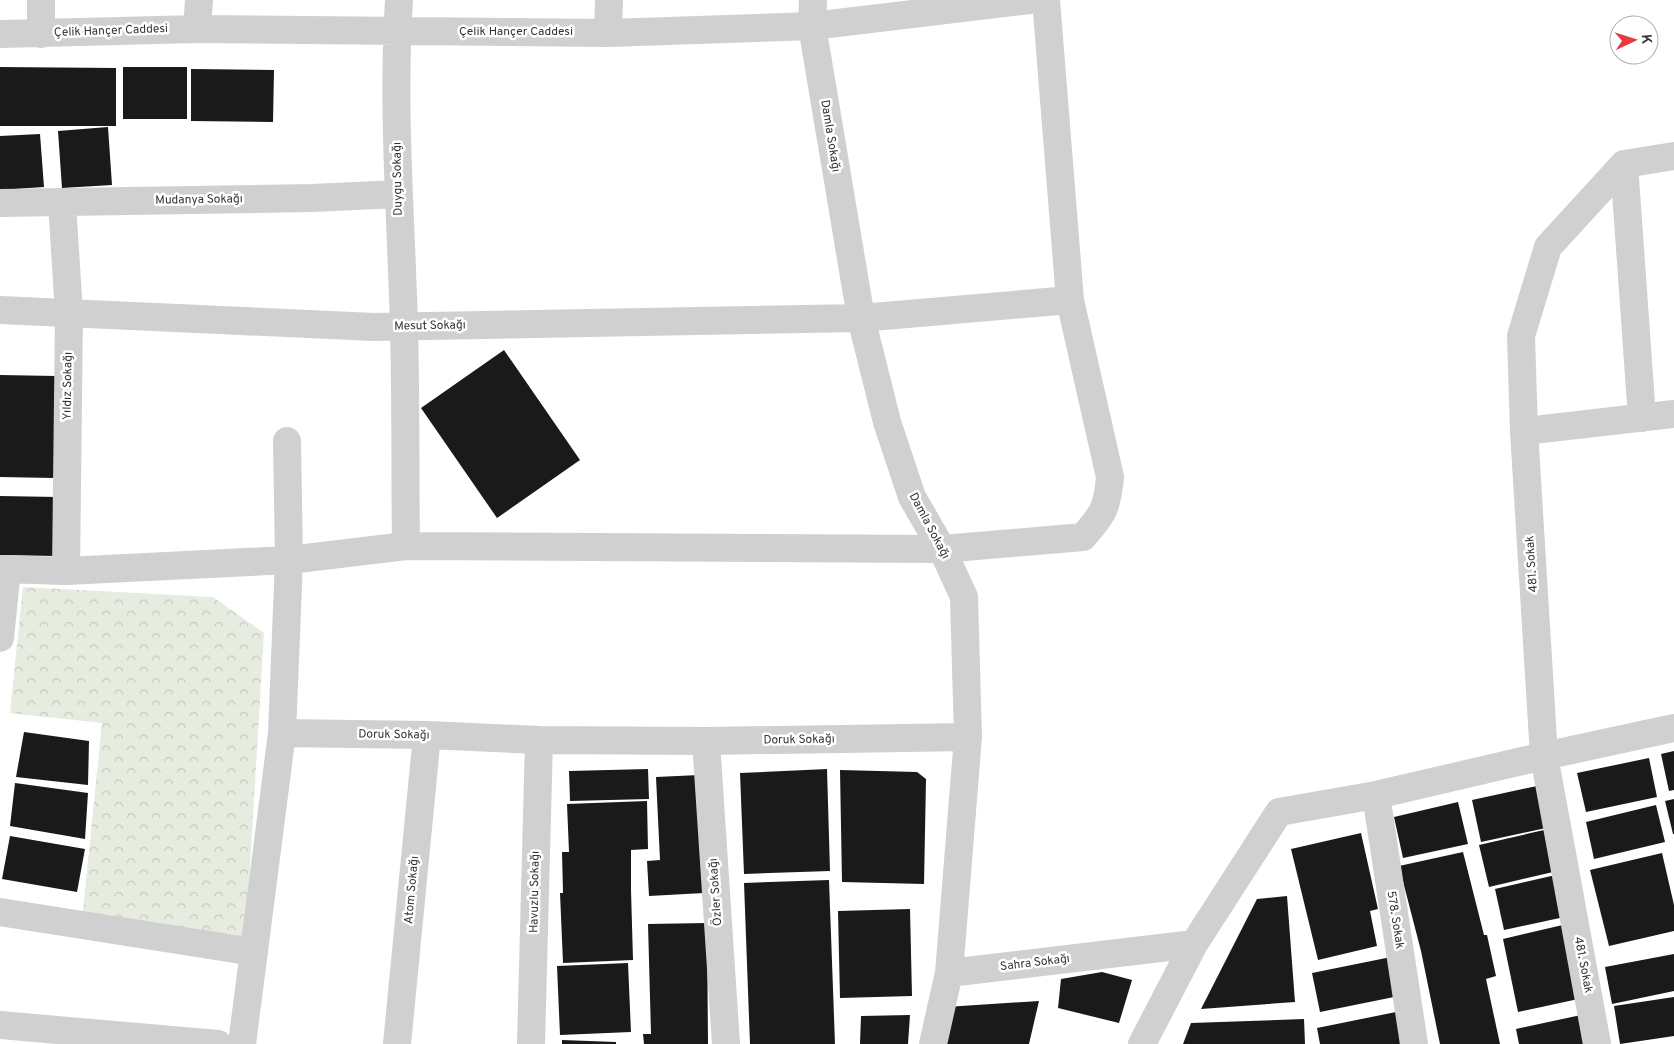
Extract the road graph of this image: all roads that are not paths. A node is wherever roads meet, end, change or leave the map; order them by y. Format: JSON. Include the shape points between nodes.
{"nodes":[{"id":1,"x":42,"y":0,"type":"edge"},
{"id":2,"x":199,"y":0,"type":"edge"},
{"id":3,"x":399,"y":0,"type":"edge"},
{"id":4,"x":609,"y":0,"type":"edge"},
{"id":5,"x":1030,"y":0,"type":"edge"},
{"id":6,"x":1046,"y":0,"type":"edge"},
{"id":7,"x":813,"y":13,"type":"edge"},
{"id":8,"x":197,"y":29,"type":"junction"},
{"id":9,"x":397,"y":31,"type":"junction"},
{"id":10,"x":608,"y":32,"type":"junction"},
{"id":11,"x":0,"y":34,"type":"edge"},
{"id":12,"x":41,"y":34,"type":"junction"},
{"id":13,"x":1674,"y":156,"type":"edge"},
{"id":14,"x":1624,"y":164,"type":"junction"},
{"id":15,"x":398,"y":194,"type":"junction"},
{"id":16,"x":0,"y":203,"type":"edge"},
{"id":17,"x":62,"y":203,"type":"junction"},
{"id":18,"x":1070,"y":300,"type":"junction"},
{"id":19,"x":0,"y":310,"type":"edge"},
{"id":20,"x":70,"y":313,"type":"junction"},
{"id":21,"x":860,"y":318,"type":"junction"},
{"id":22,"x":404,"y":327,"type":"junction"},
{"id":23,"x":1674,"y":414,"type":"edge"},
{"id":24,"x":1642,"y":418,"type":"junction"},
{"id":25,"x":1524,"y":431,"type":"junction"},
{"id":26,"x":286,"y":441,"type":"dead end"},
{"id":27,"x":406,"y":546,"type":"junction"},
{"id":28,"x":942,"y":549,"type":"junction"},
{"id":29,"x":289,"y":560,"type":"junction"},
{"id":30,"x":4,"y":569,"type":"edge"},
{"id":31,"x":66,"y":571,"type":"junction"},
{"id":32,"x":0,"y":638,"type":"edge"},
{"id":33,"x":1674,"y":728,"type":"edge"},
{"id":34,"x":282,"y":733,"type":"junction"},
{"id":35,"x":427,"y":735,"type":"junction"},
{"id":36,"x":968,"y":737,"type":"junction"},
{"id":37,"x":539,"y":740,"type":"junction"},
{"id":38,"x":706,"y":741,"type":"junction"},
{"id":39,"x":1544,"y":756,"type":"junction"},
{"id":40,"x":1376,"y":795,"type":"junction"},
{"id":41,"x":0,"y":912,"type":"edge"},
{"id":42,"x":1194,"y":944,"type":"junction"},
{"id":43,"x":254,"y":952,"type":"junction"},
{"id":44,"x":949,"y":973,"type":"junction"},
{"id":45,"x":0,"y":1025,"type":"edge"},
{"id":46,"x":218,"y":1044,"type":"edge"},
{"id":47,"x":242,"y":1044,"type":"edge"},
{"id":48,"x":397,"y":1044,"type":"edge"},
{"id":49,"x":531,"y":1044,"type":"edge"},
{"id":50,"x":726,"y":1044,"type":"edge"},
{"id":51,"x":933,"y":1044,"type":"edge"},
{"id":52,"x":1142,"y":1044,"type":"edge"},
{"id":53,"x":1414,"y":1044,"type":"edge"},
{"id":54,"x":1598,"y":1044,"type":"edge"}],
"edges":[{"from":1,"to":12,"type":"street"},
{"from":2,"to":8,"type":"street"},
{"from":3,"to":9,"type":"street","name":"Duygu Sokağı"},
{"from":4,"to":10,"type":"street"},
{"from":5,"to":7,"type":"street","name":"Çelik Hançer Caddesi"},
{"from":6,"to":18,"type":"street"},
{"from":7,"to":10,"type":"street","name":"Çelik Hançer Caddesi"},
{"from":7,"to":21,"type":"street","name":"Damla Sokağı"},
{"from":8,"to":9,"type":"street","name":"Çelik Hançer Caddesi"},
{"from":8,"to":12,"type":"street","name":"Çelik Hançer Caddesi"},
{"from":9,"to":10,"type":"street","name":"Çelik Hançer Caddesi"},
{"from":9,"to":15,"type":"street","name":"Duygu Sokağı"},
{"from":11,"to":12,"type":"street","name":"Çelik Hançer Caddesi"},
{"from":13,"to":14,"type":"street"},
{"from":14,"to":24,"type":"street"},
{"from":14,"to":25,"type":"street","name":"481. Sokak","via":[[1548,246],[1521,336]]},
{"from":15,"to":17,"type":"street","name":"Mudanya Sokağı"},
{"from":15,"to":22,"type":"street","name":"Duygu Sokağı"},
{"from":16,"to":17,"type":"street","name":"Mudanya Sokağı"},
{"from":17,"to":20,"type":"street","name":"Yıldız Sokağı"},
{"from":18,"to":21,"type":"street","name":"Mesut Sokağı"},
{"from":18,"to":28,"type":"street","via":[[1110,476],[1108,500],[1100,518],[1084,537]]},
{"from":19,"to":20,"type":"street","name":"Mesut Sokağı"},
{"from":20,"to":22,"type":"street","name":"Mesut Sokağı"},
{"from":20,"to":31,"type":"street","name":"Yıldız Sokağı"},
{"from":21,"to":22,"type":"street","name":"Mesut Sokağı"},
{"from":21,"to":28,"type":"street","name":"Damla Sokağı","via":[[887,422],[912,497]]},
{"from":22,"to":27,"type":"street","name":"Duygu Sokağı"},
{"from":23,"to":24,"type":"street"},
{"from":24,"to":25,"type":"street"},
{"from":25,"to":39,"type":"street","name":"481. Sokak"},
{"from":26,"to":29,"type":"street"},
{"from":27,"to":28,"type":"street"},
{"from":27,"to":29,"type":"street"},
{"from":28,"to":36,"type":"street","name":"Damla Sokağı","via":[[964,597]]},
{"from":29,"to":31,"type":"street"},
{"from":29,"to":34,"type":"street"},
{"from":30,"to":31,"type":"street"},
{"from":30,"to":32,"type":"street"},
{"from":33,"to":39,"type":"street"},
{"from":34,"to":35,"type":"street","name":"Doruk Sokağı"},
{"from":34,"to":43,"type":"street"},
{"from":35,"to":37,"type":"street","name":"Doruk Sokağı"},
{"from":35,"to":48,"type":"street","name":"Atom Sokağı"},
{"from":36,"to":38,"type":"street","name":"Doruk Sokağı"},
{"from":36,"to":44,"type":"street","name":"Damla Sokağı"},
{"from":37,"to":38,"type":"street","name":"Doruk Sokağı"},
{"from":37,"to":49,"type":"street","name":"Havuzlu Sokağı"},
{"from":38,"to":50,"type":"street","name":"Özler Sokağı"},
{"from":39,"to":40,"type":"street"},
{"from":39,"to":54,"type":"street","name":"481. Sokak"},
{"from":40,"to":42,"type":"street","via":[[1279,812]]},
{"from":40,"to":53,"type":"street","name":"578. Sokak"},
{"from":41,"to":43,"type":"street"},
{"from":42,"to":44,"type":"street","name":"Sahra Sokağı"},
{"from":42,"to":52,"type":"street"},
{"from":43,"to":47,"type":"street"},
{"from":44,"to":51,"type":"street"},
{"from":45,"to":46,"type":"street"}]}
